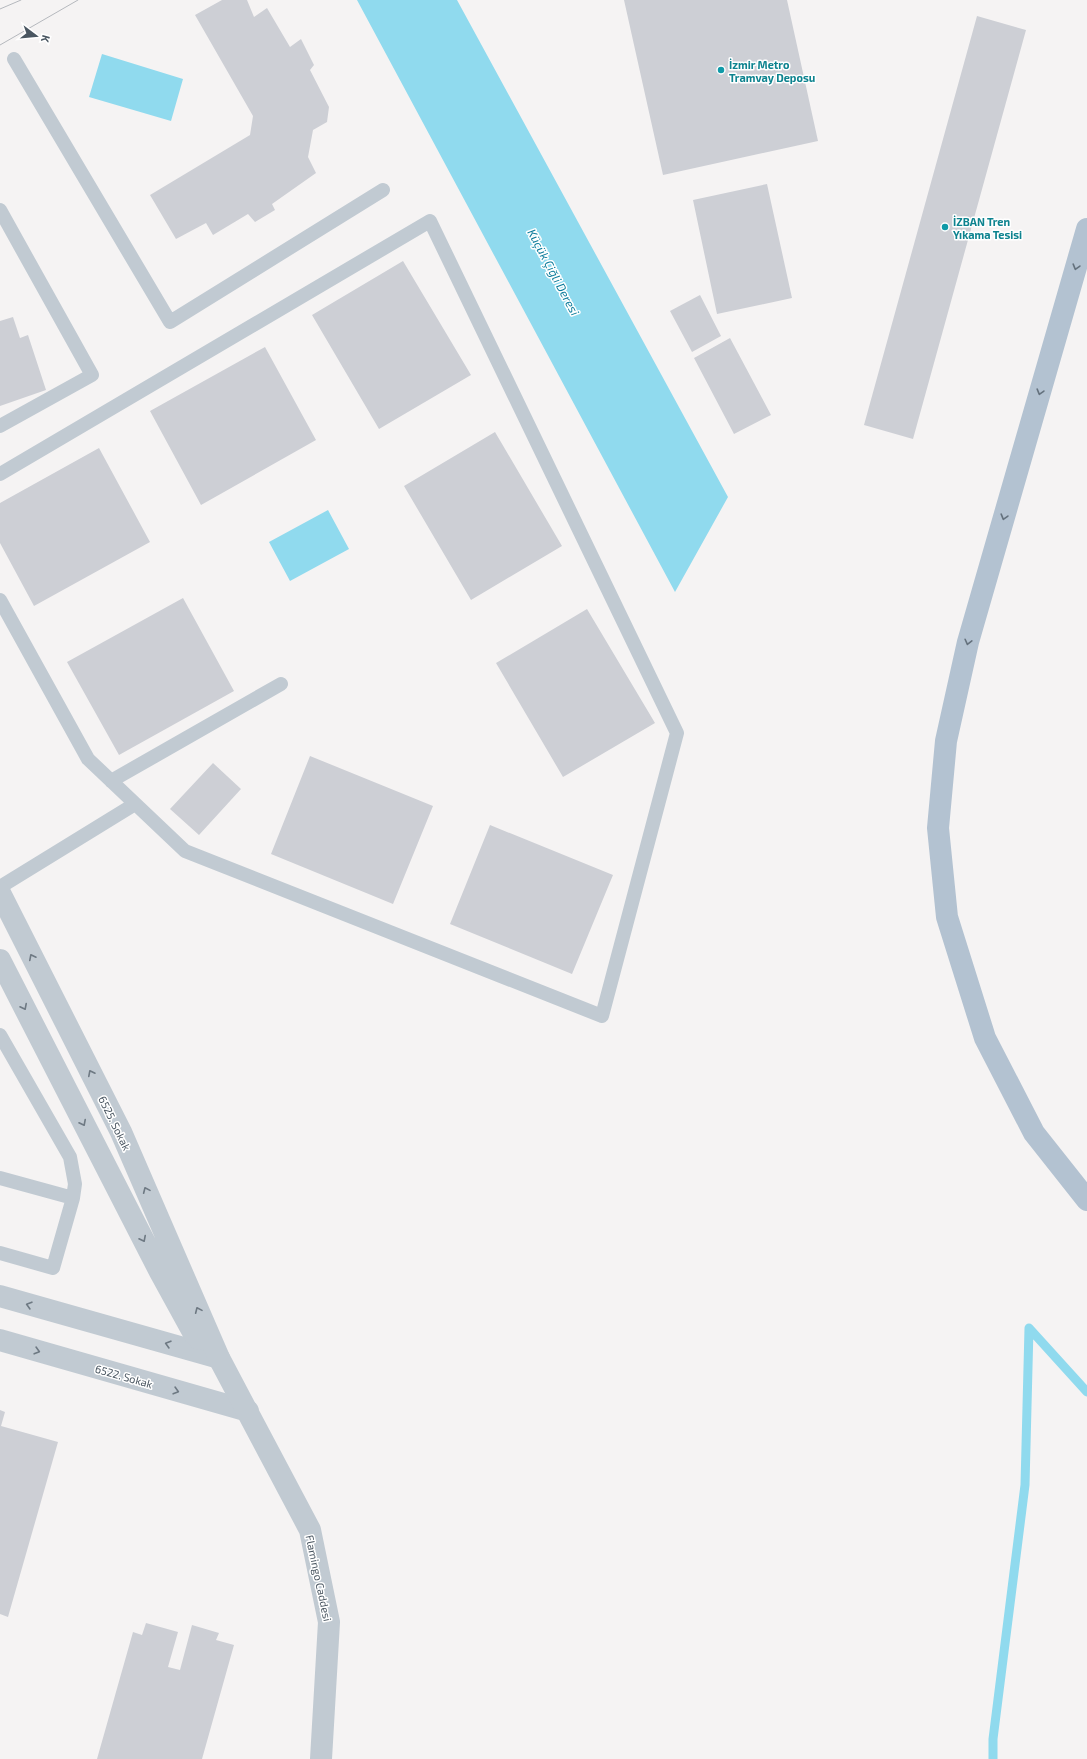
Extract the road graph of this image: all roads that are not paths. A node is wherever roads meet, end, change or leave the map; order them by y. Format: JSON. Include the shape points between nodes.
{"nodes":[{"id":1,"x":14,"y":59,"type":"dead end"},
{"id":2,"x":383,"y":190,"type":"dead end"},
{"id":3,"x":0,"y":210,"type":"edge"},
{"id":4,"x":1087,"y":229,"type":"edge"},
{"id":5,"x":0,"y":426,"type":"edge"},
{"id":6,"x":0,"y":474,"type":"edge"},
{"id":7,"x":0,"y":600,"type":"edge"},
{"id":8,"x":281,"y":684,"type":"dead end"},
{"id":9,"x":111,"y":781,"type":"junction"},
{"id":10,"x":135,"y":804,"type":"junction"},
{"id":11,"x":0,"y":886,"type":"edge"},
{"id":12,"x":0,"y":893,"type":"edge"},
{"id":13,"x":0,"y":960,"type":"edge"},
{"id":14,"x":0,"y":1035,"type":"edge"},
{"id":15,"x":0,"y":1178,"type":"edge"},
{"id":16,"x":73,"y":1198,"type":"junction"},
{"id":17,"x":1087,"y":1200,"type":"edge"},
{"id":18,"x":0,"y":1252,"type":"edge"},
{"id":19,"x":0,"y":1296,"type":"edge"},
{"id":20,"x":0,"y":1340,"type":"edge"},
{"id":21,"x":219,"y":1358,"type":"junction"},
{"id":22,"x":248,"y":1411,"type":"junction"},
{"id":23,"x":321,"y":1759,"type":"edge"}],
"edges":[{"from":1,"to":2,"type":"lane","via":[[170,322]]},
{"from":3,"to":5,"type":"lane","via":[[92,375]]},
{"from":4,"to":17,"type":"main road","one_way":true,"via":[[968,642],[946,741],[938,828],[947,916],[985,1038],[1034,1133]]},
{"from":6,"to":10,"type":"lane","via":[[430,221],[677,733],[602,1016],[185,851]]},
{"from":7,"to":9,"type":"lane","via":[[88,759]]},
{"from":8,"to":9,"type":"lane"},
{"from":9,"to":10,"type":"lane"},
{"from":10,"to":11,"type":"lane"},
{"from":21,"to":12,"type":"street","name":"6525. Sokak","one_way":true,"via":[[121,1132]]},
{"from":13,"to":21,"type":"street","name":"6525. Sokak","one_way":true,"via":[[194,1334]]},
{"from":14,"to":16,"type":"lane","via":[[70,1157],[75,1184]]},
{"from":15,"to":16,"type":"lane"},
{"from":16,"to":18,"type":"lane","via":[[53,1268]]},
{"from":21,"to":19,"type":"street","one_way":true},
{"from":20,"to":22,"type":"street","name":"6522. Sokak","one_way":true},
{"from":21,"to":22,"type":"street","name":"6525. Sokak"},
{"from":22,"to":23,"type":"street","name":"Flamingo Caddesi","via":[[310,1530],[328,1615]]}]}
